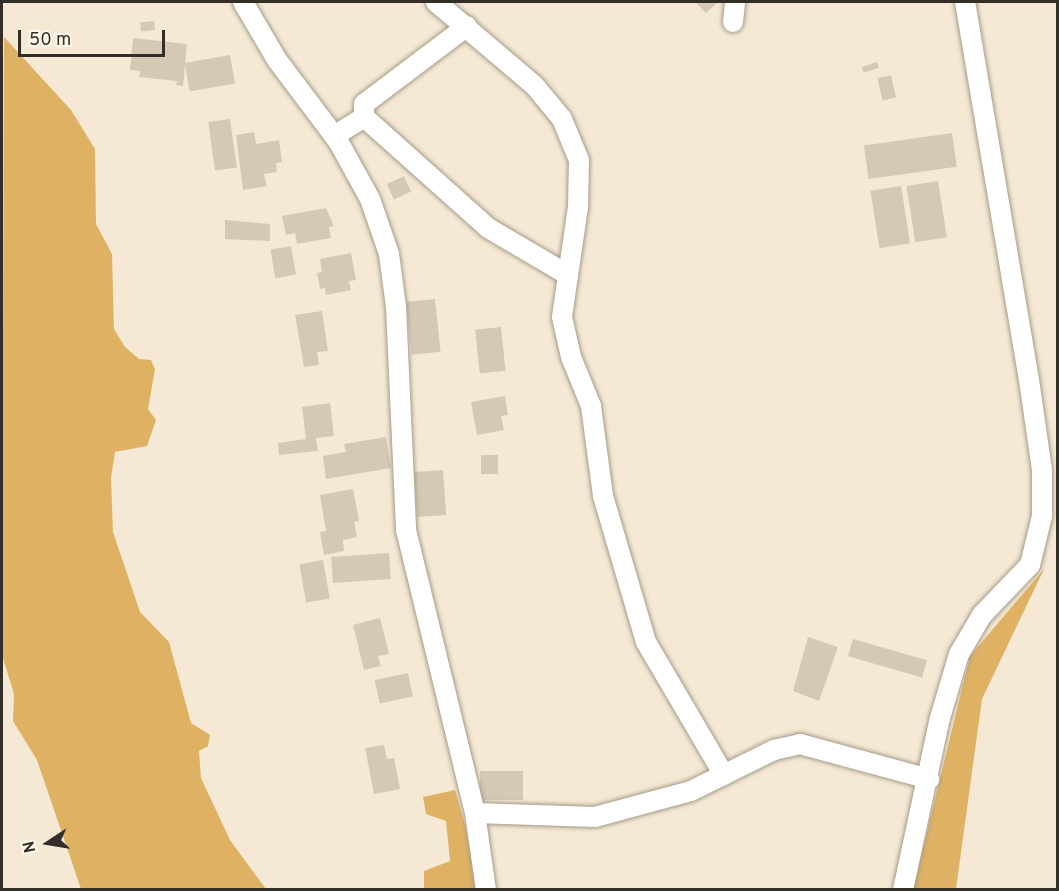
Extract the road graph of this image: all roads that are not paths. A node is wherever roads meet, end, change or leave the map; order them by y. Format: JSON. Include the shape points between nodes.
{"nodes":[{"id":1,"x":243,"y":2,"type":"edge"},
{"id":2,"x":436,"y":2,"type":"edge"},
{"id":3,"x":735,"y":2,"type":"edge"},
{"id":4,"x":965,"y":2,"type":"edge"},
{"id":5,"x":733,"y":22,"type":"dead end"},
{"id":6,"x":467,"y":26,"type":"junction"},
{"id":7,"x":364,"y":117,"type":"junction"},
{"id":8,"x":334,"y":136,"type":"junction"},
{"id":9,"x":568,"y":275,"type":"junction"},
{"id":10,"x":724,"y":775,"type":"junction"},
{"id":11,"x":929,"y":779,"type":"junction"},
{"id":12,"x":475,"y":813,"type":"junction"},
{"id":13,"x":486,"y":890,"type":"edge"},
{"id":14,"x":903,"y":890,"type":"edge"}],
"edges":[{"from":1,"to":8,"type":"street","via":[[277,60]]},
{"from":2,"to":6,"type":"street"},
{"from":3,"to":5,"type":"street"},
{"from":4,"to":11,"type":"street","via":[[1029,381],[1042,470],[1042,516],[1030,565],[982,615],[959,654]]},
{"from":6,"to":7,"type":"street","via":[[364,104]]},
{"from":6,"to":9,"type":"street","via":[[534,85],[562,119],[579,160],[578,207]]},
{"from":7,"to":8,"type":"street"},
{"from":7,"to":9,"type":"street","via":[[488,228]]},
{"from":8,"to":12,"type":"street","via":[[370,199],[389,254],[396,307],[406,530]]},
{"from":9,"to":10,"type":"street","via":[[562,317],[591,406],[603,496],[646,642]]},
{"from":10,"to":11,"type":"street","via":[[774,750],[800,744]]},
{"from":10,"to":12,"type":"street","via":[[690,791],[595,817]]},
{"from":11,"to":14,"type":"street"},
{"from":12,"to":13,"type":"street"}]}
